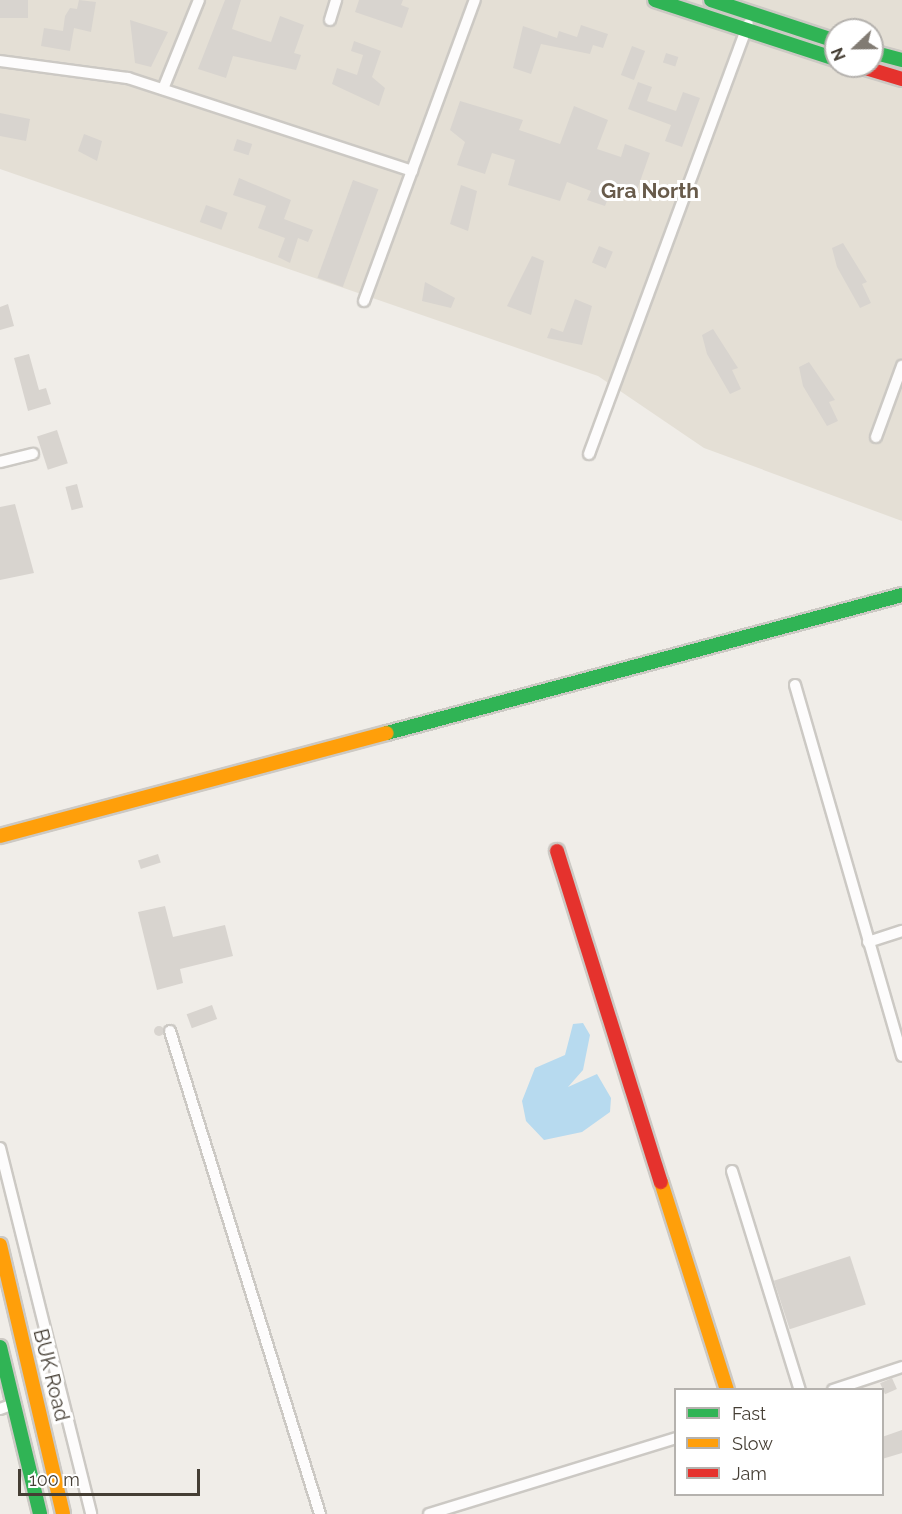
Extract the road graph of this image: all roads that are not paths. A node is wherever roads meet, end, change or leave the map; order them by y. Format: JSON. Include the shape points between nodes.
{"nodes":[{"id":1,"x":200,"y":0,"type":"edge"},
{"id":2,"x":336,"y":0,"type":"edge"},
{"id":3,"x":475,"y":0,"type":"edge"},
{"id":4,"x":655,"y":0,"type":"edge"},
{"id":5,"x":711,"y":0,"type":"edge"},
{"id":6,"x":751,"y":13,"type":"junction"},
{"id":7,"x":330,"y":20,"type":"dead end"},
{"id":8,"x":746,"y":30,"type":"junction"},
{"id":9,"x":824,"y":37,"type":"edge"},
{"id":10,"x":824,"y":55,"type":"edge"},
{"id":11,"x":884,"y":55,"type":"edge"},
{"id":12,"x":902,"y":60,"type":"edge"},
{"id":13,"x":0,"y":61,"type":"edge"},
{"id":14,"x":884,"y":74,"type":"edge"},
{"id":15,"x":902,"y":79,"type":"edge"},
{"id":16,"x":163,"y":89,"type":"junction"},
{"id":17,"x":412,"y":171,"type":"junction"},
{"id":18,"x":364,"y":301,"type":"dead end"},
{"id":19,"x":902,"y":366,"type":"edge"},
{"id":20,"x":876,"y":437,"type":"dead end"},
{"id":21,"x":33,"y":454,"type":"dead end"},
{"id":22,"x":589,"y":454,"type":"dead end"},
{"id":23,"x":0,"y":462,"type":"edge"},
{"id":24,"x":902,"y":595,"type":"edge"},
{"id":25,"x":795,"y":685,"type":"dead end"},
{"id":26,"x":0,"y":836,"type":"edge"},
{"id":27,"x":557,"y":851,"type":"dead end"},
{"id":28,"x":902,"y":931,"type":"edge"},
{"id":29,"x":868,"y":942,"type":"junction"},
{"id":30,"x":170,"y":1031,"type":"dead end"},
{"id":31,"x":902,"y":1056,"type":"edge"},
{"id":32,"x":0,"y":1148,"type":"edge"},
{"id":33,"x":732,"y":1171,"type":"dead end"},
{"id":34,"x":0,"y":1245,"type":"edge"},
{"id":35,"x":0,"y":1347,"type":"edge"},
{"id":36,"x":902,"y":1367,"type":"edge"},
{"id":37,"x":728,"y":1388,"type":"edge"},
{"id":38,"x":800,"y":1388,"type":"edge"},
{"id":39,"x":836,"y":1388,"type":"edge"},
{"id":40,"x":14,"y":1404,"type":"junction"},
{"id":41,"x":0,"y":1409,"type":"edge"},
{"id":42,"x":674,"y":1438,"type":"edge"},
{"id":43,"x":40,"y":1514,"type":"edge"},
{"id":44,"x":63,"y":1514,"type":"edge"},
{"id":45,"x":91,"y":1514,"type":"edge"},
{"id":46,"x":320,"y":1514,"type":"edge"},
{"id":47,"x":429,"y":1514,"type":"edge"}],
"edges":[{"from":1,"to":16,"type":"street"},
{"from":2,"to":7,"type":"street"},
{"from":3,"to":17,"type":"street"},
{"from":4,"to":8,"type":"street"},
{"from":5,"to":6,"type":"street"},
{"from":6,"to":8,"type":"street"},
{"from":6,"to":9,"type":"street"},
{"from":8,"to":10,"type":"street"},
{"from":8,"to":22,"type":"street"},
{"from":11,"to":12,"type":"street"},
{"from":13,"to":16,"type":"street","via":[[69,67]]},
{"from":14,"to":15,"type":"street"},
{"from":16,"to":17,"type":"street"},
{"from":17,"to":18,"type":"street"},
{"from":19,"to":20,"type":"street"},
{"from":21,"to":23,"type":"street"},
{"from":24,"to":26,"type":"street"},
{"from":25,"to":29,"type":"street"},
{"from":27,"to":37,"type":"street"},
{"from":28,"to":29,"type":"street"},
{"from":29,"to":31,"type":"street"},
{"from":30,"to":46,"type":"street"},
{"from":32,"to":45,"type":"street"},
{"from":33,"to":38,"type":"street"},
{"from":34,"to":44,"type":"street","name":"BUK Road"},
{"from":35,"to":40,"type":"street"},
{"from":36,"to":39,"type":"street"},
{"from":40,"to":41,"type":"street"},
{"from":40,"to":43,"type":"street"},
{"from":42,"to":47,"type":"street"}]}
